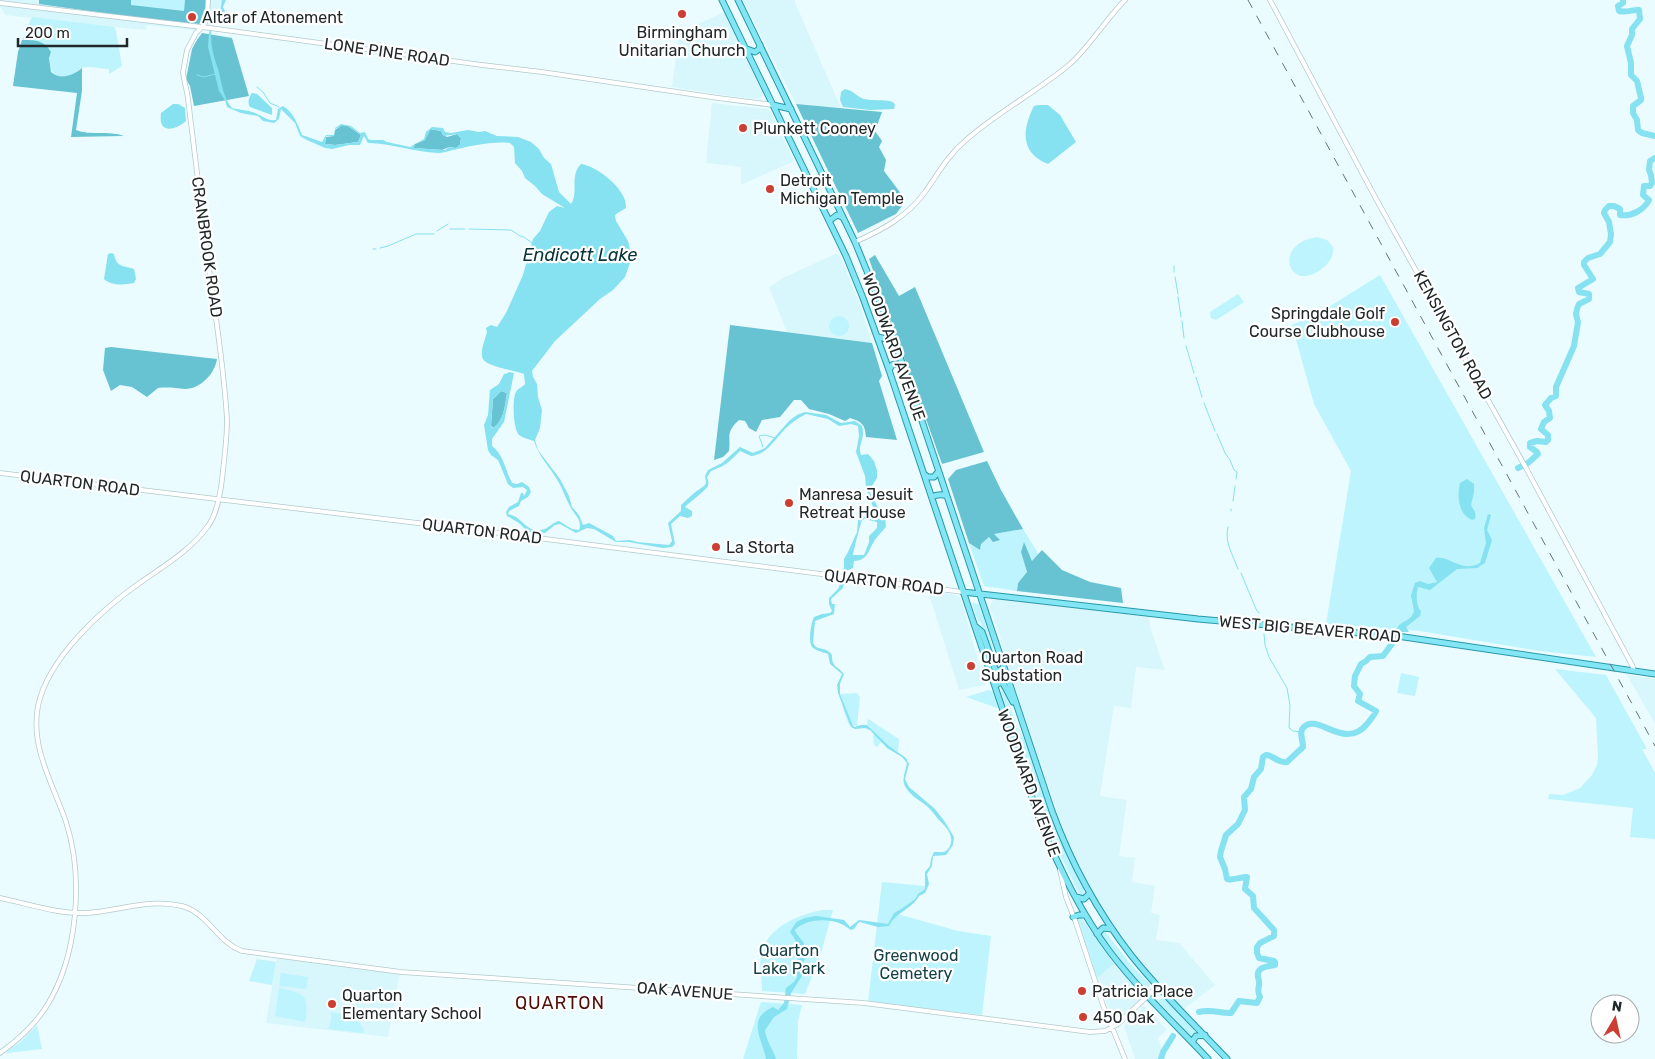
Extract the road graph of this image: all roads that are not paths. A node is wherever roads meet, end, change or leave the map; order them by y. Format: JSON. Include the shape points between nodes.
{"nodes":[{"id":1,"x":208,"y":0,"type":"edge"},
{"id":2,"x":722,"y":0,"type":"edge"},
{"id":3,"x":738,"y":0,"type":"edge"},
{"id":4,"x":1125,"y":0,"type":"edge"},
{"id":5,"x":1270,"y":0,"type":"edge"},
{"id":6,"x":0,"y":3,"type":"edge"},
{"id":7,"x":202,"y":27,"type":"junction"},
{"id":8,"x":760,"y":44,"type":"junction"},
{"id":9,"x":745,"y":47,"type":"junction"},
{"id":10,"x":773,"y":105,"type":"junction"},
{"id":11,"x":791,"y":109,"type":"junction"},
{"id":12,"x":830,"y":190,"type":"junction"},
{"id":13,"x":816,"y":194,"type":"junction"},
{"id":14,"x":842,"y":217,"type":"junction"},
{"id":15,"x":829,"y":221,"type":"junction"},
{"id":16,"x":855,"y":242,"type":"junction"},
{"id":17,"x":891,"y":333,"type":"junction"},
{"id":18,"x":878,"y":337,"type":"junction"},
{"id":19,"x":904,"y":367,"type":"junction"},
{"id":20,"x":889,"y":370,"type":"junction"},
{"id":21,"x":938,"y":472,"type":"junction"},
{"id":22,"x":0,"y":473,"type":"edge"},
{"id":23,"x":924,"y":474,"type":"junction"},
{"id":24,"x":947,"y":496,"type":"junction"},
{"id":25,"x":932,"y":497,"type":"junction"},
{"id":26,"x":218,"y":500,"type":"junction"},
{"id":27,"x":963,"y":592,"type":"junction"},
{"id":28,"x":979,"y":593,"type":"junction"},
{"id":29,"x":975,"y":627,"type":"junction"},
{"id":30,"x":1004,"y":668,"type":"junction"},
{"id":31,"x":1634,"y":672,"type":"junction"},
{"id":32,"x":1655,"y":674,"type":"edge"},
{"id":33,"x":995,"y":686,"type":"junction"},
{"id":34,"x":1017,"y":708,"type":"junction"},
{"id":35,"x":1059,"y":865,"type":"junction"},
{"id":36,"x":1089,"y":894,"type":"junction"},
{"id":37,"x":1075,"y":897,"type":"junction"},
{"id":38,"x":0,"y":898,"type":"edge"},
{"id":39,"x":74,"y":913,"type":"junction"},
{"id":40,"x":1085,"y":915,"type":"junction"},
{"id":41,"x":1073,"y":917,"type":"junction"},
{"id":42,"x":1112,"y":929,"type":"junction"},
{"id":43,"x":1097,"y":934,"type":"junction"},
{"id":44,"x":1158,"y":986,"type":"junction"},
{"id":45,"x":1148,"y":996,"type":"junction"},
{"id":46,"x":1112,"y":1027,"type":"junction"},
{"id":47,"x":1205,"y":1036,"type":"junction"},
{"id":48,"x":1192,"y":1042,"type":"junction"},
{"id":49,"x":0,"y":1053,"type":"edge"},
{"id":50,"x":1125,"y":1059,"type":"edge"},
{"id":51,"x":1208,"y":1059,"type":"edge"},
{"id":52,"x":1227,"y":1059,"type":"edge"}],
"edges":[{"from":1,"to":7,"type":"street","name":"CRANBROOK ROAD"},
{"from":2,"to":9,"type":"main road","name":"WOODWARD AVENUE"},
{"from":3,"to":8,"type":"main road","name":"WOODWARD AVENUE"},
{"from":4,"to":16,"type":"street","via":[[1072,62],[964,141],[906,212],[888,226]]},
{"from":5,"to":31,"type":"street","name":"KENSINGTON ROAD"},
{"from":6,"to":7,"type":"street","name":"LONE PINE ROAD"},
{"from":7,"to":10,"type":"street","name":"LONE PINE ROAD"},
{"from":7,"to":26,"type":"street","name":"CRANBROOK ROAD","via":[[187,50],[183,72],[226,410],[225,451]]},
{"from":8,"to":9,"type":"main road","via":[[755,52]]},
{"from":8,"to":11,"type":"main road","name":"WOODWARD AVENUE"},
{"from":9,"to":10,"type":"main road","name":"WOODWARD AVENUE"},
{"from":10,"to":11,"type":"main road"},
{"from":10,"to":13,"type":"main road","name":"WOODWARD AVENUE"},
{"from":11,"to":12,"type":"main road","name":"WOODWARD AVENUE"},
{"from":12,"to":13,"type":"main road","via":[[824,195]]},
{"from":12,"to":14,"type":"main road","name":"WOODWARD AVENUE"},
{"from":13,"to":15,"type":"main road","name":"WOODWARD AVENUE"},
{"from":14,"to":15,"type":"main road","via":[[836,215]]},
{"from":14,"to":16,"type":"main road","name":"WOODWARD AVENUE"},
{"from":15,"to":18,"type":"main road","name":"WOODWARD AVENUE"},
{"from":16,"to":17,"type":"main road","name":"WOODWARD AVENUE"},
{"from":17,"to":18,"type":"main road","via":[[886,338]]},
{"from":17,"to":19,"type":"main road","name":"WOODWARD AVENUE"},
{"from":18,"to":20,"type":"main road","name":"WOODWARD AVENUE"},
{"from":19,"to":20,"type":"main road","via":[[896,364]]},
{"from":19,"to":21,"type":"main road","name":"WOODWARD AVENUE"},
{"from":20,"to":23,"type":"main road","name":"WOODWARD AVENUE"},
{"from":21,"to":23,"type":"main road","via":[[928,477]]},
{"from":21,"to":24,"type":"main road","name":"WOODWARD AVENUE"},
{"from":22,"to":26,"type":"street","name":"QUARTON ROAD"},
{"from":23,"to":25,"type":"main road","name":"WOODWARD AVENUE"},
{"from":24,"to":25,"type":"main road"},
{"from":24,"to":28,"type":"main road","name":"WOODWARD AVENUE"},
{"from":25,"to":27,"type":"main road","name":"WOODWARD AVENUE"},
{"from":26,"to":27,"type":"street","name":"QUARTON ROAD"},
{"from":26,"to":39,"type":"street","name":"CRANBROOK ROAD","via":[[211,521],[200,535],[102,614],[65,654],[41,694],[37,736],[71,840],[76,874]]},
{"from":27,"to":28,"type":"main road","name":"WEST BIG BEAVER ROAD"},
{"from":27,"to":29,"type":"main road","name":"WOODWARD AVENUE"},
{"from":28,"to":30,"type":"main road","name":"WOODWARD AVENUE"},
{"from":28,"to":31,"type":"main road","name":"WEST BIG BEAVER ROAD","via":[[1206,620],[1404,637]]},
{"from":29,"to":30,"type":"main road","via":[[982,632],[995,669]]},
{"from":29,"to":33,"type":"main road","name":"WOODWARD AVENUE"},
{"from":30,"to":34,"type":"main road","name":"WOODWARD AVENUE"},
{"from":31,"to":32,"type":"main road","name":"WEST BIG BEAVER ROAD"},
{"from":33,"to":34,"type":"main road","via":[[1004,685]]},
{"from":33,"to":35,"type":"main road","name":"WOODWARD AVENUE","via":[[1042,827]]},
{"from":34,"to":36,"type":"main road","name":"WOODWARD AVENUE","via":[[1064,842]]},
{"from":35,"to":37,"type":"main road","name":"WOODWARD AVENUE"},
{"from":35,"to":41,"type":"street"},
{"from":36,"to":37,"type":"main road","via":[[1084,899]]},
{"from":36,"to":42,"type":"main road","name":"WOODWARD AVENUE"},
{"from":37,"to":40,"type":"main road","name":"WOODWARD AVENUE"},
{"from":38,"to":39,"type":"street","name":"OAK AVENUE"},
{"from":39,"to":46,"type":"street","name":"OAK AVENUE","via":[[169,904],[198,913],[230,946],[240,950],[401,972],[864,1003],[1090,1032]]},
{"from":39,"to":49,"type":"street","name":"CRANBROOK ROAD","via":[[67,960],[52,998],[28,1030]]},
{"from":40,"to":41,"type":"main road"},
{"from":40,"to":43,"type":"main road","name":"WOODWARD AVENUE"},
{"from":41,"to":46,"type":"street"},
{"from":42,"to":43,"type":"main road","via":[[1103,928]]},
{"from":42,"to":44,"type":"main road","name":"WOODWARD AVENUE"},
{"from":43,"to":45,"type":"main road","name":"WOODWARD AVENUE"},
{"from":44,"to":45,"type":"street","name":"OAK AVENUE"},
{"from":44,"to":47,"type":"main road","name":"WOODWARD AVENUE"},
{"from":45,"to":46,"type":"street","name":"OAK AVENUE"},
{"from":45,"to":48,"type":"main road","name":"WOODWARD AVENUE"},
{"from":46,"to":50,"type":"street"},
{"from":47,"to":48,"type":"main road","via":[[1196,1036]]},
{"from":47,"to":52,"type":"main road","name":"WOODWARD AVENUE"},
{"from":48,"to":51,"type":"main road","name":"WOODWARD AVENUE"}]}
